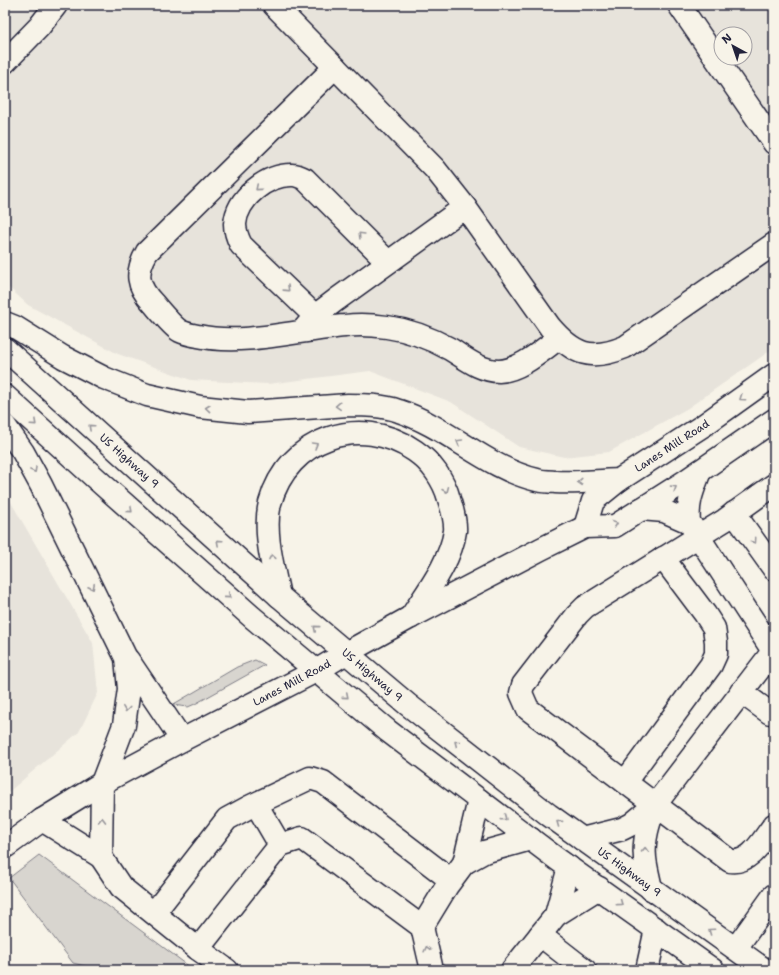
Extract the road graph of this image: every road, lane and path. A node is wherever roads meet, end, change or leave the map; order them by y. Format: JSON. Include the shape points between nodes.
{"nodes":[{"id":1,"x":56,"y":5,"type":"edge"},
{"id":2,"x":274,"y":5,"type":"edge"},
{"id":3,"x":679,"y":5,"type":"edge"},
{"id":4,"x":5,"y":62,"type":"edge"},
{"id":5,"x":335,"y":68,"type":"junction"},
{"id":6,"x":774,"y":143,"type":"edge"},
{"id":7,"x":465,"y":207,"type":"junction"},
{"id":8,"x":774,"y":244,"type":"edge"},
{"id":9,"x":388,"y":262,"type":"junction"},
{"id":10,"x":5,"y":323,"type":"edge"},
{"id":11,"x":309,"y":324,"type":"junction"},
{"id":12,"x":559,"y":338,"type":"junction"},
{"id":13,"x":5,"y":349,"type":"edge"},
{"id":14,"x":774,"y":375,"type":"edge"},
{"id":15,"x":5,"y":396,"type":"edge"},
{"id":16,"x":774,"y":420,"type":"edge"},
{"id":17,"x":5,"y":426,"type":"edge"},
{"id":18,"x":700,"y":471,"type":"junction"},
{"id":19,"x":619,"y":480,"type":"junction"},
{"id":20,"x":774,"y":485,"type":"edge"},
{"id":21,"x":641,"y":509,"type":"junction"},
{"id":22,"x":734,"y":513,"type":"junction"},
{"id":23,"x":585,"y":527,"type":"junction"},
{"id":24,"x":693,"y":530,"type":"junction"},
{"id":25,"x":663,"y":558,"type":"junction"},
{"id":26,"x":774,"y":569,"type":"edge"},
{"id":27,"x":278,"y":596,"type":"junction"},
{"id":28,"x":411,"y":617,"type":"junction"},
{"id":29,"x":774,"y":650,"type":"edge"},
{"id":30,"x":346,"y":653,"type":"junction"},
{"id":31,"x":126,"y":658,"type":"junction"},
{"id":32,"x":316,"y":671,"type":"junction"},
{"id":33,"x":741,"y":692,"type":"junction"},
{"id":34,"x":774,"y":713,"type":"edge"},
{"id":35,"x":182,"y":740,"type":"junction"},
{"id":36,"x":625,"y":782,"type":"junction"},
{"id":37,"x":102,"y":783,"type":"junction"},
{"id":38,"x":479,"y":800,"type":"junction"},
{"id":39,"x":256,"y":804,"type":"junction"},
{"id":40,"x":655,"y":805,"type":"junction"},
{"id":41,"x":42,"y":820,"type":"junction"},
{"id":42,"x":774,"y":825,"type":"edge"},
{"id":43,"x":531,"y":839,"type":"junction"},
{"id":44,"x":582,"y":839,"type":"junction"},
{"id":45,"x":280,"y":845,"type":"junction"},
{"id":46,"x":5,"y":847,"type":"edge"},
{"id":47,"x":101,"y":857,"type":"junction"},
{"id":48,"x":464,"y":863,"type":"junction"},
{"id":49,"x":569,"y":867,"type":"junction"},
{"id":50,"x":451,"y":880,"type":"junction"},
{"id":51,"x":599,"y":888,"type":"junction"},
{"id":52,"x":651,"y":889,"type":"junction"},
{"id":53,"x":774,"y":895,"type":"edge"},
{"id":54,"x":154,"y":913,"type":"junction"},
{"id":55,"x":556,"y":915,"type":"junction"},
{"id":56,"x":422,"y":927,"type":"junction"},
{"id":57,"x":656,"y":929,"type":"junction"},
{"id":58,"x":540,"y":935,"type":"junction"},
{"id":59,"x":736,"y":948,"type":"junction"},
{"id":60,"x":198,"y":949,"type":"junction"},
{"id":61,"x":227,"y":970,"type":"edge"},
{"id":62,"x":432,"y":970,"type":"edge"},
{"id":63,"x":512,"y":970,"type":"edge"},
{"id":64,"x":585,"y":970,"type":"edge"},
{"id":65,"x":647,"y":970,"type":"edge"},
{"id":66,"x":713,"y":970,"type":"edge"},
{"id":67,"x":765,"y":970,"type":"edge"}],
"edges":[{"from":1,"to":4,"type":"main road","via":[[39,28]]},
{"from":2,"to":5,"type":"main road"},
{"from":3,"to":6,"type":"main road"},
{"from":5,"to":7,"type":"main road","via":[[435,169]]},
{"from":5,"to":11,"type":"main road","via":[[146,252],[140,264],[140,285],[144,294],[184,333],[217,340],[239,340]]},
{"from":7,"to":9,"type":"main road"},
{"from":7,"to":12,"type":"main road"},
{"from":8,"to":12,"type":"main road","via":[[626,347],[611,353],[589,354],[580,352]]},
{"from":9,"to":11,"type":"main road","via":[[336,300]]},
{"from":9,"to":11,"type":"main road","one_way":true,"via":[[305,179],[295,175],[281,176],[256,188],[238,212],[235,225],[237,236],[241,245]]},
{"from":19,"to":10,"type":"main road","one_way":true,"via":[[538,480],[509,471],[420,419],[383,407],[348,405],[248,412],[200,407],[147,395],[104,378]]},
{"from":11,"to":12,"type":"main road","via":[[402,329],[435,342],[473,364],[497,371],[508,370],[521,364]]},
{"from":27,"to":13,"type":"main road","name":"US Highway 9","one_way":true},
{"from":14,"to":19,"type":"main road","name":"Lanes Mill Road","one_way":true,"via":[[704,425]]},
{"from":15,"to":32,"type":"main road","one_way":true,"via":[[113,495]]},
{"from":16,"to":18,"type":"main road","name":"Lanes Mill Road"},
{"from":17,"to":31,"type":"main road","one_way":true,"via":[[24,452]]},
{"from":21,"to":18,"type":"main road","name":"Lanes Mill Road","one_way":true},
{"from":18,"to":24,"type":"main road","via":[[688,509]]},
{"from":19,"to":23,"type":"main road","name":"Lanes Mill Road","via":[[593,501]]},
{"from":20,"to":22,"type":"main road"},
{"from":23,"to":21,"type":"main road","name":"Lanes Mill Road","one_way":true,"via":[[615,526]]},
{"from":21,"to":24,"type":"main road","via":[[664,511]]},
{"from":22,"to":24,"type":"main road"},
{"from":22,"to":26,"type":"main road","one_way":true},
{"from":23,"to":28,"type":"main road","name":"Lanes Mill Road"},
{"from":24,"to":25,"type":"main road"},
{"from":24,"to":29,"type":"main road"},
{"from":25,"to":36,"type":"main road","via":[[714,628],[716,654],[711,665]]},
{"from":25,"to":36,"type":"main road","via":[[585,607],[523,685],[521,693],[528,709]]},
{"from":27,"to":28,"type":"main road","one_way":true,"via":[[269,543],[268,519],[270,504],[278,483],[288,467],[304,451],[324,440],[348,433],[370,433],[386,436],[404,444],[423,457],[438,474],[447,491],[454,516],[455,531],[449,552]]},
{"from":30,"to":27,"type":"main road","name":"US Highway 9","one_way":true},
{"from":28,"to":30,"type":"main road","name":"Lanes Mill Road"},
{"from":29,"to":33,"type":"main road"},
{"from":30,"to":32,"type":"main road","name":"Lanes Mill Road"},
{"from":44,"to":30,"type":"main road","name":"US Highway 9","one_way":true},
{"from":31,"to":35,"type":"main road"},
{"from":31,"to":37,"type":"main road","one_way":true,"via":[[129,689],[124,725]]},
{"from":32,"to":35,"type":"main road","name":"Lanes Mill Road"},
{"from":32,"to":38,"type":"main road","one_way":true,"via":[[388,731]]},
{"from":33,"to":34,"type":"main road","via":[[770,713]]},
{"from":33,"to":40,"type":"main road"},
{"from":35,"to":37,"type":"main road","name":"Lanes Mill Road"},
{"from":36,"to":40,"type":"main road"},
{"from":37,"to":41,"type":"main road","name":"Lanes Mill Road"},
{"from":47,"to":37,"type":"main road","one_way":true},
{"from":38,"to":43,"type":"main road","one_way":true},
{"from":38,"to":48,"type":"main road"},
{"from":39,"to":45,"type":"main road"},
{"from":39,"to":50,"type":"main road","via":[[310,778],[323,782]]},
{"from":39,"to":54,"type":"main road","via":[[227,819]]},
{"from":40,"to":42,"type":"main road","via":[[730,861],[736,862],[753,854]]},
{"from":40,"to":44,"type":"main road","via":[[627,827]]},
{"from":52,"to":40,"type":"main road","one_way":true,"via":[[644,857],[645,840]]},
{"from":41,"to":46,"type":"main road","name":"Lanes Mill Road"},
{"from":41,"to":47,"type":"main road"},
{"from":43,"to":48,"type":"main road","via":[[484,852]]},
{"from":43,"to":49,"type":"main road"},
{"from":44,"to":52,"type":"main road","name":"US Highway 9"},
{"from":45,"to":56,"type":"main road","via":[[302,838]]},
{"from":45,"to":60,"type":"main road"},
{"from":47,"to":54,"type":"main road","via":[[121,887]]},
{"from":48,"to":50,"type":"main road"},
{"from":49,"to":51,"type":"main road"},
{"from":49,"to":55,"type":"main road"},
{"from":50,"to":56,"type":"main road"},
{"from":51,"to":55,"type":"main road"},
{"from":51,"to":57,"type":"main road","one_way":true},
{"from":59,"to":52,"type":"main road","name":"US Highway 9","one_way":true},
{"from":53,"to":59,"type":"main road"},
{"from":54,"to":60,"type":"main road"},
{"from":55,"to":58,"type":"main road"},
{"from":62,"to":56,"type":"main road","one_way":true},
{"from":57,"to":65,"type":"main road"},
{"from":57,"to":66,"type":"main road"},
{"from":58,"to":63,"type":"main road"},
{"from":58,"to":64,"type":"main road"},
{"from":59,"to":67,"type":"main road","name":"US Highway 9"},
{"from":60,"to":61,"type":"main road"}]}
